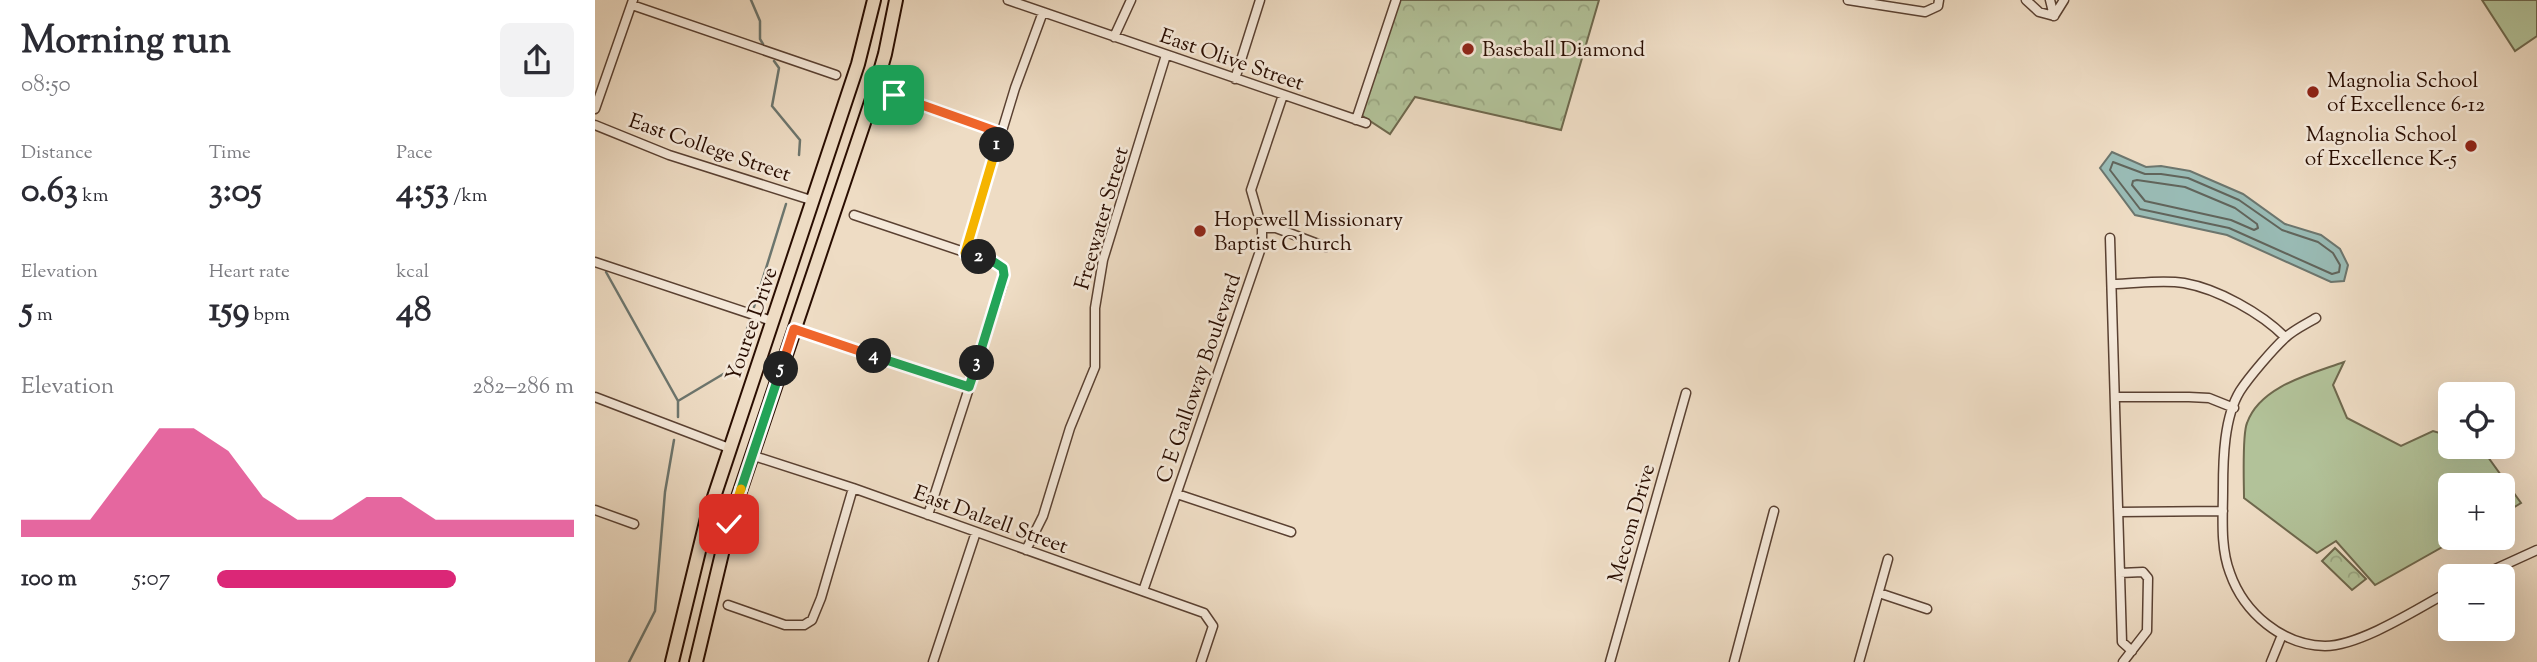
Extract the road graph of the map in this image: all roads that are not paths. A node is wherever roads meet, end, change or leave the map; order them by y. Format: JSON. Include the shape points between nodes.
{"nodes":[{"id":1,"x":874,"y":0,"type":"edge"},
{"id":2,"x":896,"y":0,"type":"edge"},
{"id":3,"x":1008,"y":0,"type":"edge"},
{"id":4,"x":1131,"y":0,"type":"edge"},
{"id":5,"x":1260,"y":0,"type":"edge"},
{"id":6,"x":1397,"y":0,"type":"edge"},
{"id":7,"x":1848,"y":0,"type":"edge"},
{"id":8,"x":2026,"y":0,"type":"edge"},
{"id":9,"x":2050,"y":0,"type":"edge"},
{"id":10,"x":2064,"y":0,"type":"edge"},
{"id":11,"x":632,"y":3,"type":"edge"},
{"id":12,"x":1939,"y":3,"type":"edge"},
{"id":13,"x":1043,"y":12,"type":"junction"},
{"id":14,"x":2054,"y":16,"type":"junction"},
{"id":15,"x":1114,"y":37,"type":"junction"},
{"id":16,"x":1166,"y":55,"type":"junction"},
{"id":17,"x":836,"y":75,"type":"dead end"},
{"id":18,"x":1235,"y":79,"type":"junction"},
{"id":19,"x":894,"y":95,"type":"dead end"},
{"id":20,"x":1283,"y":95,"type":"junction"},
{"id":21,"x":595,"y":109,"type":"edge"},
{"id":22,"x":1356,"y":120,"type":"junction"},
{"id":23,"x":1366,"y":123,"type":"dead end"},
{"id":24,"x":595,"y":125,"type":"edge"},
{"id":25,"x":1001,"y":133,"type":"junction"},
{"id":26,"x":814,"y":201,"type":"junction"},
{"id":27,"x":854,"y":215,"type":"dead end"},
{"id":28,"x":1262,"y":228,"type":"junction"},
{"id":29,"x":2111,"y":238,"type":"dead end"},
{"id":30,"x":1326,"y":247,"type":"dead end"},
{"id":31,"x":965,"y":253,"type":"junction"},
{"id":32,"x":595,"y":262,"type":"edge"},
{"id":33,"x":2112,"y":284,"type":"junction"},
{"id":34,"x":2316,"y":318,"type":"dead end"},
{"id":35,"x":772,"y":321,"type":"junction"},
{"id":36,"x":794,"y":329,"type":"junction"},
{"id":37,"x":2285,"y":337,"type":"junction"},
{"id":38,"x":969,"y":387,"type":"junction"},
{"id":39,"x":1686,"y":393,"type":"dead end"},
{"id":40,"x":595,"y":397,"type":"edge"},
{"id":41,"x":2115,"y":397,"type":"junction"},
{"id":42,"x":2234,"y":408,"type":"junction"},
{"id":43,"x":729,"y":447,"type":"junction"},
{"id":44,"x":751,"y":456,"type":"junction"},
{"id":45,"x":853,"y":488,"type":"junction"},
{"id":46,"x":1177,"y":494,"type":"junction"},
{"id":47,"x":595,"y":510,"type":"edge"},
{"id":48,"x":1773,"y":511,"type":"dead end"},
{"id":49,"x":2223,"y":511,"type":"junction"},
{"id":50,"x":2119,"y":512,"type":"junction"},
{"id":51,"x":928,"y":515,"type":"junction"},
{"id":52,"x":634,"y":524,"type":"dead end"},
{"id":53,"x":976,"y":532,"type":"junction"},
{"id":54,"x":1291,"y":532,"type":"dead end"},
{"id":55,"x":1026,"y":550,"type":"junction"},
{"id":56,"x":2537,"y":550,"type":"edge"},
{"id":57,"x":1888,"y":559,"type":"dead end"},
{"id":58,"x":2506,"y":564,"type":"edge"},
{"id":59,"x":2120,"y":573,"type":"junction"},
{"id":60,"x":1143,"y":591,"type":"junction"},
{"id":61,"x":1879,"y":593,"type":"junction"},
{"id":62,"x":2438,"y":598,"type":"edge"},
{"id":63,"x":728,"y":604,"type":"dead end"},
{"id":64,"x":1927,"y":609,"type":"dead end"},
{"id":65,"x":2282,"y":635,"type":"junction"},
{"id":66,"x":2132,"y":651,"type":"junction"},
{"id":67,"x":672,"y":662,"type":"edge"},
{"id":68,"x":696,"y":662,"type":"edge"},
{"id":69,"x":933,"y":662,"type":"edge"},
{"id":70,"x":1201,"y":662,"type":"edge"},
{"id":71,"x":1610,"y":662,"type":"edge"},
{"id":72,"x":1734,"y":662,"type":"edge"},
{"id":73,"x":1859,"y":662,"type":"edge"},
{"id":74,"x":2123,"y":662,"type":"edge"},
{"id":75,"x":2271,"y":662,"type":"edge"}],
"edges":[{"from":1,"to":26,"type":"main road","name":"Youree Drive"},
{"from":2,"to":36,"type":"main road","name":"Youree Drive","via":[[873,96]]},
{"from":3,"to":13,"type":"street","name":"East Olive Street"},
{"from":4,"to":15,"type":"street"},
{"from":5,"to":18,"type":"street"},
{"from":6,"to":22,"type":"street"},
{"from":7,"to":12,"type":"street","via":[[1925,12]]},
{"from":8,"to":14,"type":"street","via":[[2039,12]]},
{"from":9,"to":14,"type":"street"},
{"from":10,"to":14,"type":"street"},
{"from":11,"to":17,"type":"street"},
{"from":11,"to":21,"type":"street"},
{"from":13,"to":15,"type":"street","name":"East Olive Street"},
{"from":13,"to":25,"type":"street"},
{"from":15,"to":16,"type":"street","name":"East Olive Street"},
{"from":16,"to":18,"type":"street","name":"East Olive Street"},
{"from":16,"to":55,"type":"street","name":"Freewater Street","via":[[1103,260],[1095,308],[1095,367],[1070,428],[1043,516]]},
{"from":18,"to":20,"type":"street","name":"East Olive Street"},
{"from":19,"to":25,"type":"street"},
{"from":20,"to":22,"type":"street","name":"East Olive Street"},
{"from":20,"to":28,"type":"street","name":"C E Galloway Boulevard","via":[[1252,183],[1251,195]]},
{"from":22,"to":23,"type":"street","name":"East Olive Street"},
{"from":24,"to":26,"type":"street","name":"East College Street","via":[[669,155]]},
{"from":25,"to":31,"type":"street"},
{"from":26,"to":35,"type":"main road","name":"Youree Drive"},
{"from":27,"to":31,"type":"street"},
{"from":28,"to":30,"type":"street"},
{"from":28,"to":46,"type":"street","name":"C E Galloway Boulevard","via":[[1262,245]]},
{"from":29,"to":33,"type":"street"},
{"from":31,"to":38,"type":"street","via":[[1003,268],[1002,286]]},
{"from":32,"to":35,"type":"street"},
{"from":33,"to":37,"type":"street","via":[[2182,283],[2207,289],[2268,321]]},
{"from":33,"to":41,"type":"street"},
{"from":34,"to":37,"type":"street"},
{"from":35,"to":43,"type":"main road","name":"Youree Drive"},
{"from":36,"to":38,"type":"street"},
{"from":36,"to":44,"type":"main road","name":"Youree Drive"},
{"from":37,"to":42,"type":"street","via":[[2239,392]]},
{"from":38,"to":51,"type":"street"},
{"from":39,"to":71,"type":"street","name":"Mecom Drive"},
{"from":40,"to":43,"type":"street"},
{"from":41,"to":42,"type":"street","via":[[2209,398]]},
{"from":41,"to":50,"type":"street"},
{"from":42,"to":49,"type":"street","via":[[2223,457]]},
{"from":43,"to":44,"type":"main road"},
{"from":43,"to":67,"type":"main road","name":"Youree Drive","via":[[695,561]]},
{"from":44,"to":45,"type":"street","name":"East Dalzell Street"},
{"from":44,"to":68,"type":"main road","name":"Youree Drive","via":[[720,558]]},
{"from":45,"to":51,"type":"street","name":"East Dalzell Street"},
{"from":45,"to":63,"type":"street","via":[[812,620],[785,625]]},
{"from":46,"to":54,"type":"street"},
{"from":46,"to":60,"type":"street","name":"C E Galloway Boulevard"},
{"from":47,"to":52,"type":"street"},
{"from":48,"to":72,"type":"street"},
{"from":49,"to":50,"type":"street"},
{"from":49,"to":65,"type":"street","via":[[2230,573],[2248,606]]},
{"from":50,"to":59,"type":"street"},
{"from":51,"to":53,"type":"street","name":"East Dalzell Street"},
{"from":53,"to":55,"type":"street","name":"East Dalzell Street"},
{"from":53,"to":69,"type":"street"},
{"from":55,"to":60,"type":"street","name":"East Dalzell Street"},
{"from":56,"to":58,"type":"street"},
{"from":57,"to":61,"type":"street"},
{"from":59,"to":66,"type":"street","via":[[2122,642]]},
{"from":59,"to":66,"type":"street","via":[[2143,572],[2148,578],[2147,631]]},
{"from":60,"to":70,"type":"street","name":"East Dalzell Street","via":[[1205,613],[1213,624]]},
{"from":61,"to":64,"type":"street"},
{"from":61,"to":73,"type":"street"},
{"from":62,"to":65,"type":"street","via":[[2371,634],[2328,646],[2300,643]]},
{"from":65,"to":75,"type":"street"},
{"from":66,"to":74,"type":"street"}]}
